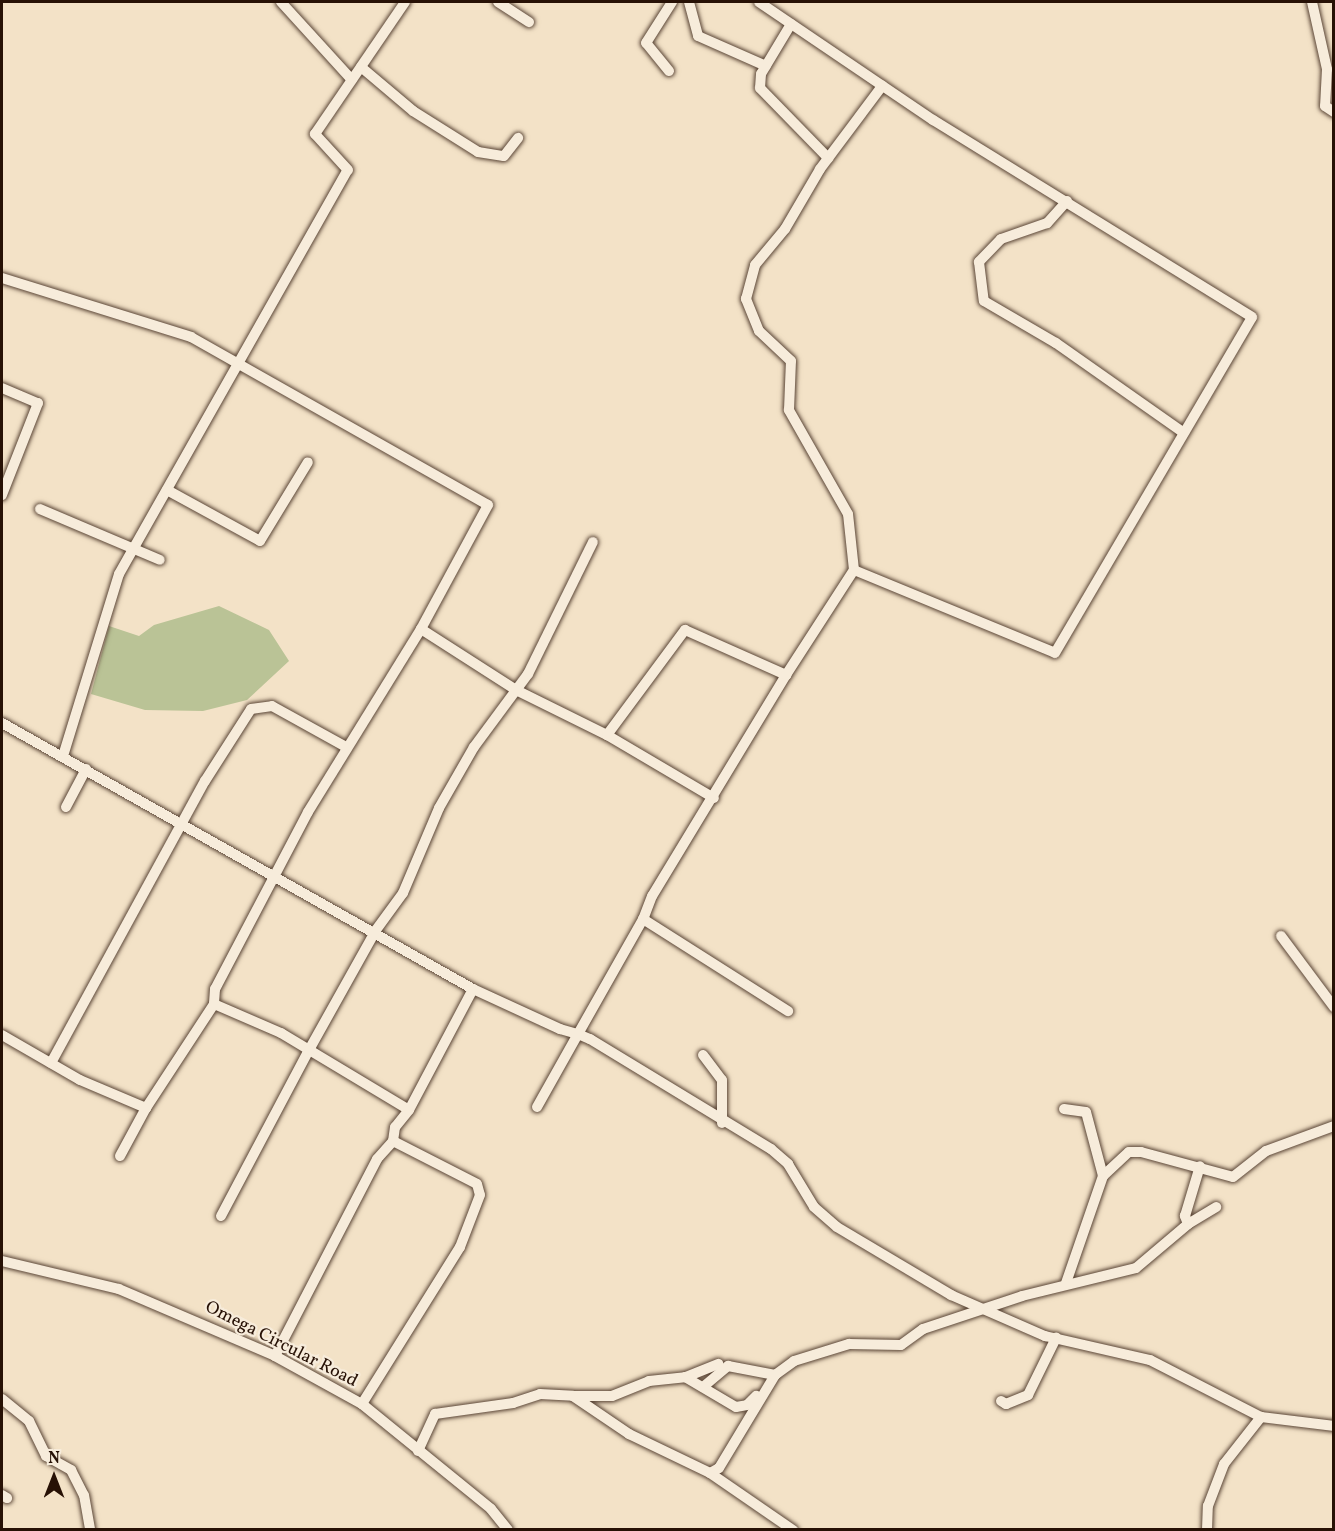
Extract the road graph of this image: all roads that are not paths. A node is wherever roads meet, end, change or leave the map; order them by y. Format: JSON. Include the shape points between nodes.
{"nodes":[{"id":1,"x":281,"y":2,"type":"edge"},
{"id":2,"x":405,"y":2,"type":"edge"},
{"id":3,"x":498,"y":2,"type":"edge"},
{"id":4,"x":672,"y":2,"type":"edge"},
{"id":5,"x":689,"y":2,"type":"edge"},
{"id":6,"x":759,"y":2,"type":"edge"},
{"id":7,"x":1312,"y":2,"type":"edge"},
{"id":8,"x":529,"y":22,"type":"dead end"},
{"id":9,"x":791,"y":24,"type":"junction"},
{"id":10,"x":766,"y":66,"type":"junction"},
{"id":11,"x":361,"y":67,"type":"junction"},
{"id":12,"x":669,"y":71,"type":"dead end"},
{"id":13,"x":352,"y":80,"type":"junction"},
{"id":14,"x":882,"y":86,"type":"junction"},
{"id":15,"x":1334,"y":112,"type":"edge"},
{"id":16,"x":518,"y":138,"type":"dead end"},
{"id":17,"x":828,"y":158,"type":"junction"},
{"id":18,"x":1066,"y":201,"type":"junction"},
{"id":19,"x":2,"y":278,"type":"edge"},
{"id":20,"x":237,"y":361,"type":"junction"},
{"id":21,"x":2,"y":388,"type":"edge"},
{"id":22,"x":1184,"y":433,"type":"junction"},
{"id":23,"x":308,"y":462,"type":"dead end"},
{"id":24,"x":167,"y":490,"type":"junction"},
{"id":25,"x":2,"y":494,"type":"edge"},
{"id":26,"x":40,"y":510,"type":"dead end"},
{"id":27,"x":593,"y":542,"type":"dead end"},
{"id":28,"x":134,"y":547,"type":"junction"},
{"id":29,"x":160,"y":560,"type":"dead end"},
{"id":30,"x":854,"y":570,"type":"junction"},
{"id":31,"x":420,"y":630,"type":"junction"},
{"id":32,"x":786,"y":675,"type":"junction"},
{"id":33,"x":516,"y":690,"type":"junction"},
{"id":34,"x":2,"y":723,"type":"edge"},
{"id":35,"x":607,"y":735,"type":"junction"},
{"id":36,"x":346,"y":747,"type":"junction"},
{"id":37,"x":63,"y":756,"type":"junction"},
{"id":38,"x":86,"y":769,"type":"junction"},
{"id":39,"x":714,"y":798,"type":"junction"},
{"id":40,"x":66,"y":807,"type":"dead end"},
{"id":41,"x":184,"y":826,"type":"junction"},
{"id":42,"x":278,"y":875,"type":"junction"},
{"id":43,"x":643,"y":919,"type":"junction"},
{"id":44,"x":376,"y":930,"type":"junction"},
{"id":45,"x":1281,"y":936,"type":"dead end"},
{"id":46,"x":473,"y":989,"type":"junction"},
{"id":47,"x":214,"y":1004,"type":"junction"},
{"id":48,"x":1334,"y":1007,"type":"edge"},
{"id":49,"x":788,"y":1011,"type":"dead end"},
{"id":50,"x":578,"y":1034,"type":"junction"},
{"id":51,"x":2,"y":1035,"type":"edge"},
{"id":52,"x":309,"y":1050,"type":"junction"},
{"id":53,"x":703,"y":1055,"type":"dead end"},
{"id":54,"x":51,"y":1063,"type":"junction"},
{"id":55,"x":537,"y":1107,"type":"dead end"},
{"id":56,"x":146,"y":1108,"type":"junction"},
{"id":57,"x":1064,"y":1109,"type":"dead end"},
{"id":58,"x":410,"y":1110,"type":"junction"},
{"id":59,"x":722,"y":1122,"type":"junction"},
{"id":60,"x":1334,"y":1126,"type":"edge"},
{"id":61,"x":393,"y":1141,"type":"junction"},
{"id":62,"x":120,"y":1156,"type":"dead end"},
{"id":63,"x":1200,"y":1167,"type":"junction"},
{"id":64,"x":1102,"y":1176,"type":"junction"},
{"id":65,"x":1216,"y":1207,"type":"dead end"},
{"id":66,"x":221,"y":1216,"type":"dead end"},
{"id":67,"x":1188,"y":1224,"type":"junction"},
{"id":68,"x":2,"y":1261,"type":"edge"},
{"id":69,"x":1066,"y":1283,"type":"junction"},
{"id":70,"x":984,"y":1309,"type":"junction"},
{"id":71,"x":1056,"y":1338,"type":"junction"},
{"id":72,"x":275,"y":1356,"type":"junction"},
{"id":73,"x":728,"y":1366,"type":"junction"},
{"id":74,"x":775,"y":1375,"type":"junction"},
{"id":75,"x":685,"y":1377,"type":"junction"},
{"id":76,"x":703,"y":1387,"type":"junction"},
{"id":77,"x":766,"y":1387,"type":"junction"},
{"id":78,"x":573,"y":1396,"type":"junction"},
{"id":79,"x":2,"y":1399,"type":"edge"},
{"id":80,"x":1001,"y":1401,"type":"dead end"},
{"id":81,"x":362,"y":1404,"type":"junction"},
{"id":82,"x":1261,"y":1417,"type":"junction"},
{"id":83,"x":1334,"y":1425,"type":"edge"},
{"id":84,"x":418,"y":1451,"type":"junction"},
{"id":85,"x":710,"y":1473,"type":"junction"},
{"id":86,"x":90,"y":1530,"type":"edge"},
{"id":87,"x":508,"y":1530,"type":"edge"},
{"id":88,"x":793,"y":1530,"type":"edge"},
{"id":89,"x":1208,"y":1530,"type":"edge"}],
"edges":[{"from":1,"to":13,"type":"street"},
{"from":2,"to":11,"type":"street"},
{"from":3,"to":8,"type":"street"},
{"from":4,"to":12,"type":"street","via":[[646,43]]},
{"from":5,"to":10,"type":"street","via":[[698,36]]},
{"from":6,"to":9,"type":"street"},
{"from":7,"to":15,"type":"street","via":[[1327,69],[1325,106]]},
{"from":9,"to":10,"type":"street"},
{"from":9,"to":14,"type":"street"},
{"from":10,"to":17,"type":"street","via":[[760,88]]},
{"from":11,"to":13,"type":"street"},
{"from":11,"to":16,"type":"street","via":[[413,111],[478,152],[504,156]]},
{"from":13,"to":20,"type":"street","via":[[315,134],[348,170]]},
{"from":14,"to":17,"type":"street"},
{"from":14,"to":18,"type":"street"},
{"from":17,"to":30,"type":"street","via":[[808,196],[755,265],[746,299],[759,331],[791,362],[789,410],[848,514]]},
{"from":18,"to":22,"type":"street","via":[[1252,316]]},
{"from":18,"to":22,"type":"street","via":[[1047,223],[1001,239],[979,262],[984,301],[1056,343]]},
{"from":19,"to":20,"type":"street","via":[[191,337]]},
{"from":20,"to":24,"type":"street"},
{"from":20,"to":31,"type":"street","via":[[488,506]]},
{"from":21,"to":25,"type":"street","via":[[38,403]]},
{"from":22,"to":30,"type":"street","via":[[1055,653]]},
{"from":23,"to":24,"type":"street","via":[[260,541]]},
{"from":24,"to":28,"type":"street"},
{"from":26,"to":28,"type":"street"},
{"from":27,"to":33,"type":"street"},
{"from":28,"to":29,"type":"street"},
{"from":28,"to":37,"type":"street","via":[[119,574]]},
{"from":30,"to":32,"type":"street"},
{"from":31,"to":33,"type":"street"},
{"from":31,"to":36,"type":"street"},
{"from":32,"to":35,"type":"street","via":[[685,630]]},
{"from":32,"to":39,"type":"street"},
{"from":33,"to":35,"type":"street"},
{"from":33,"to":44,"type":"street","via":[[468,757],[439,808],[403,893]]},
{"from":34,"to":37,"type":"street"},
{"from":35,"to":39,"type":"street"},
{"from":36,"to":41,"type":"street","via":[[272,706],[251,709],[205,781]]},
{"from":36,"to":42,"type":"street"},
{"from":37,"to":38,"type":"street"},
{"from":38,"to":40,"type":"street"},
{"from":38,"to":41,"type":"street"},
{"from":39,"to":43,"type":"street","via":[[652,896]]},
{"from":41,"to":42,"type":"street"},
{"from":41,"to":54,"type":"street"},
{"from":42,"to":44,"type":"street"},
{"from":42,"to":47,"type":"street","via":[[214,989]]},
{"from":43,"to":49,"type":"street"},
{"from":43,"to":50,"type":"street"},
{"from":44,"to":46,"type":"street"},
{"from":44,"to":52,"type":"street"},
{"from":45,"to":48,"type":"street"},
{"from":46,"to":50,"type":"street"},
{"from":46,"to":58,"type":"street"},
{"from":47,"to":52,"type":"street"},
{"from":47,"to":56,"type":"street"},
{"from":50,"to":55,"type":"street"},
{"from":50,"to":59,"type":"street","via":[[623,1057],[667,1089],[698,1100]]},
{"from":51,"to":54,"type":"street"},
{"from":52,"to":58,"type":"street"},
{"from":52,"to":66,"type":"street"},
{"from":53,"to":59,"type":"street","via":[[722,1080]]},
{"from":54,"to":56,"type":"street"},
{"from":56,"to":62,"type":"street"},
{"from":57,"to":64,"type":"street","via":[[1086,1112]]},
{"from":58,"to":61,"type":"street","via":[[395,1127]]},
{"from":59,"to":70,"type":"street","via":[[783,1158],[814,1207],[837,1227],[951,1295]]},
{"from":60,"to":63,"type":"street","via":[[1266,1151],[1233,1177]]},
{"from":61,"to":72,"type":"street","via":[[377,1159]]},
{"from":61,"to":81,"type":"street","via":[[477,1184],[480,1195],[460,1247]]},
{"from":63,"to":64,"type":"street","via":[[1153,1153],[1129,1152]]},
{"from":63,"to":67,"type":"street","via":[[1185,1216]]},
{"from":64,"to":69,"type":"street"},
{"from":65,"to":67,"type":"street"},
{"from":67,"to":69,"type":"street","via":[[1136,1268]]},
{"from":68,"to":72,"type":"street","name":"Omega Circular Road","via":[[119,1289]]},
{"from":69,"to":70,"type":"street"},
{"from":70,"to":71,"type":"street"},
{"from":70,"to":74,"type":"street","via":[[923,1329],[901,1345],[838,1346],[794,1361]]},
{"from":71,"to":80,"type":"street","via":[[1028,1395],[1012,1402]]},
{"from":71,"to":82,"type":"street","via":[[1150,1360]]},
{"from":72,"to":81,"type":"street","name":"Omega Circular Road"},
{"from":73,"to":74,"type":"street"},
{"from":73,"to":75,"type":"street","via":[[718,1364]]},
{"from":73,"to":76,"type":"street"},
{"from":74,"to":77,"type":"street"},
{"from":75,"to":76,"type":"street"},
{"from":75,"to":78,"type":"street","via":[[649,1381],[612,1396]]},
{"from":76,"to":77,"type":"street","via":[[740,1407]]},
{"from":77,"to":85,"type":"street","via":[[719,1468]]},
{"from":78,"to":84,"type":"street","via":[[540,1394],[506,1404],[435,1414]]},
{"from":78,"to":85,"type":"street","via":[[629,1434]]},
{"from":79,"to":86,"type":"street","via":[[30,1421],[46,1456],[71,1470],[84,1495]]},
{"from":81,"to":84,"type":"street","name":"Omega Circular Road"},
{"from":82,"to":83,"type":"street"},
{"from":82,"to":89,"type":"street","via":[[1224,1464],[1208,1506]]},
{"from":84,"to":87,"type":"street","name":"Omega Circular Road","via":[[490,1509]]},
{"from":85,"to":88,"type":"street"}]}
